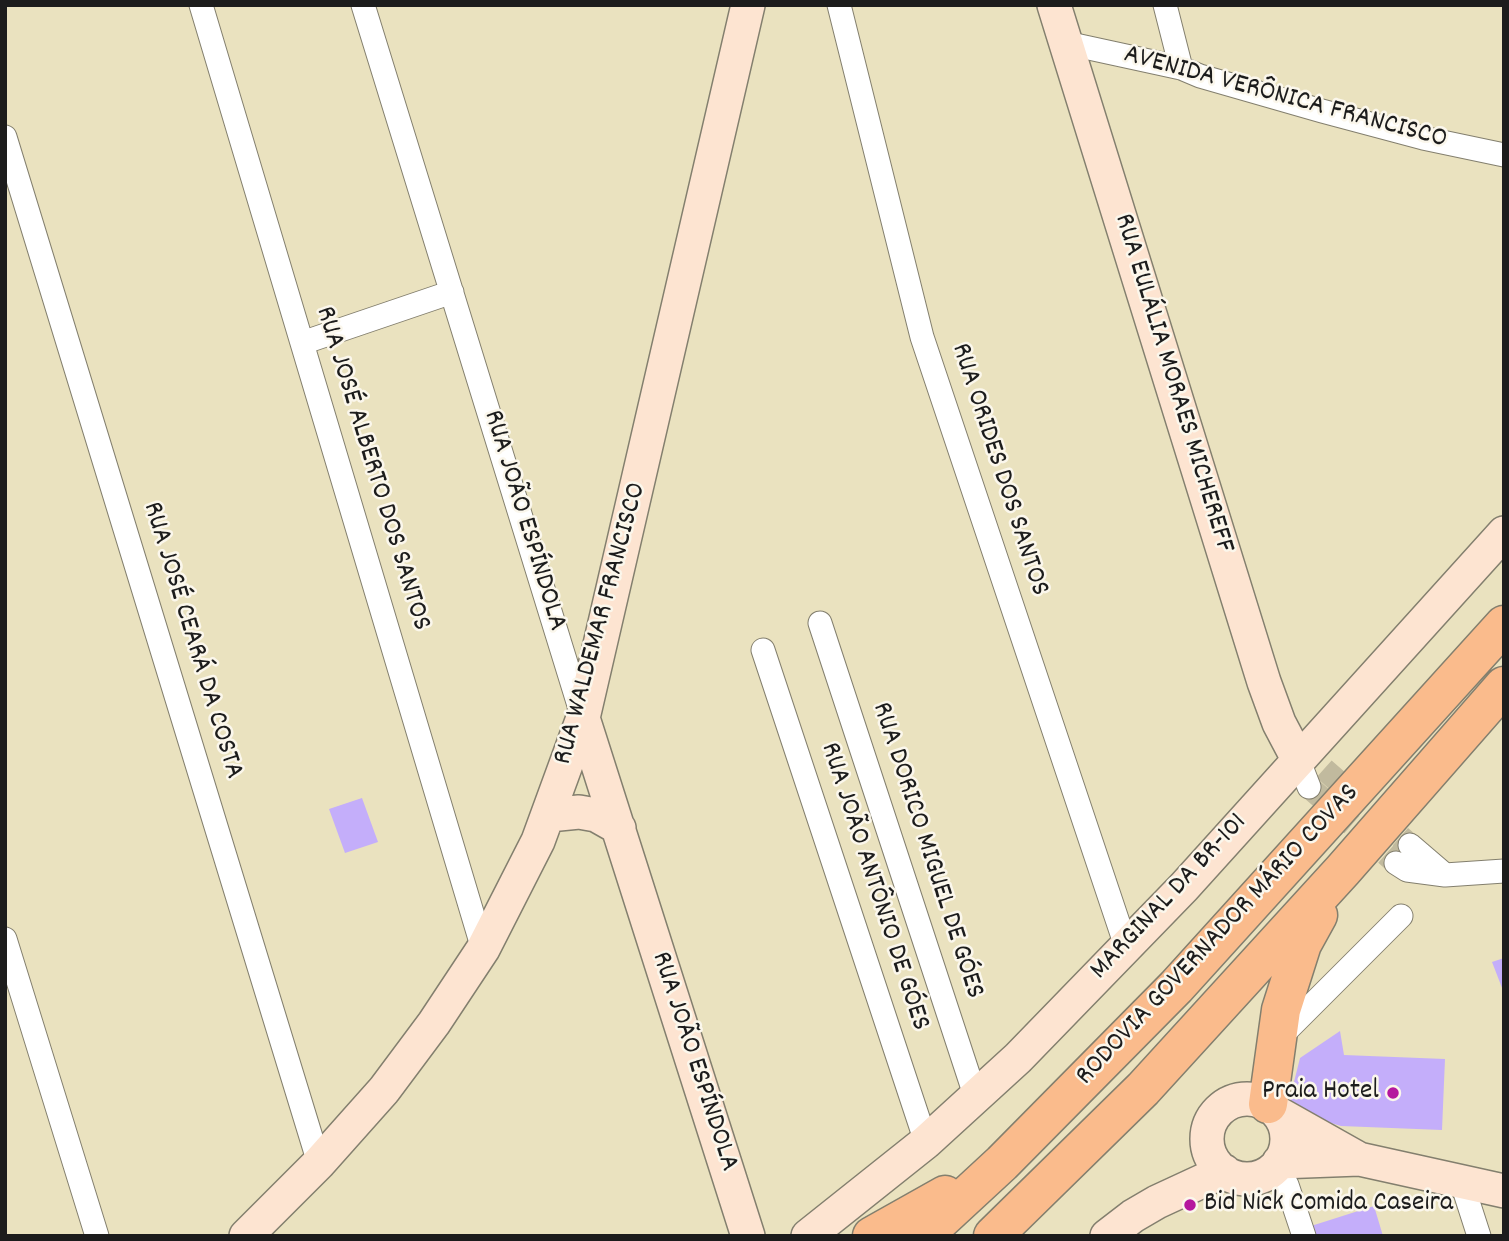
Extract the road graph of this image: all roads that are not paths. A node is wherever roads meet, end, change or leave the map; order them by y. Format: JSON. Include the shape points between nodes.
{"nodes":[{"id":1,"x":201,"y":5,"type":"edge"},
{"id":2,"x":363,"y":5,"type":"edge"},
{"id":3,"x":748,"y":5,"type":"edge"},
{"id":4,"x":839,"y":5,"type":"edge"},
{"id":5,"x":1165,"y":5,"type":"edge"},
{"id":6,"x":1051,"y":17,"type":"edge"},
{"id":7,"x":1181,"y":68,"type":"junction"},
{"id":8,"x":5,"y":137,"type":"edge"},
{"id":9,"x":1504,"y":155,"type":"edge"},
{"id":10,"x":452,"y":292,"type":"junction"},
{"id":11,"x":302,"y":343,"type":"junction"},
{"id":12,"x":1504,"y":533,"type":"edge"},
{"id":13,"x":820,"y":623,"type":"dead end"},
{"id":14,"x":1504,"y":625,"type":"edge"},
{"id":15,"x":764,"y":650,"type":"dead end"},
{"id":16,"x":1504,"y":686,"type":"edge"},
{"id":17,"x":583,"y":718,"type":"junction"},
{"id":18,"x":1310,"y":771,"type":"junction"},
{"id":19,"x":549,"y":815,"type":"junction"},
{"id":20,"x":619,"y":828,"type":"junction"},
{"id":21,"x":1410,"y":845,"type":"tunnel mouth"},
{"id":22,"x":1396,"y":863,"type":"tunnel mouth"},
{"id":23,"x":1343,"y":870,"type":"junction"},
{"id":24,"x":1504,"y":871,"type":"edge"},
{"id":25,"x":1445,"y":875,"type":"junction"},
{"id":26,"x":1401,"y":916,"type":"dead end"},
{"id":27,"x":5,"y":939,"type":"edge"},
{"id":28,"x":1126,"y":947,"type":"junction"},
{"id":29,"x":483,"y":949,"type":"junction"},
{"id":30,"x":1275,"y":1043,"type":"junction"},
{"id":31,"x":976,"y":1098,"type":"junction"},
{"id":32,"x":1273,"y":1109,"type":"junction"},
{"id":33,"x":926,"y":1142,"type":"junction"},
{"id":34,"x":1359,"y":1159,"type":"junction"},
{"id":35,"x":319,"y":1163,"type":"junction"},
{"id":36,"x":1002,"y":1163,"type":"junction"},
{"id":37,"x":1278,"y":1164,"type":"junction"},
{"id":38,"x":1224,"y":1171,"type":"junction"},
{"id":39,"x":1461,"y":1180,"type":"junction"},
{"id":40,"x":1504,"y":1191,"type":"edge"},
{"id":41,"x":97,"y":1236,"type":"edge"},
{"id":42,"x":246,"y":1236,"type":"edge"},
{"id":43,"x":748,"y":1236,"type":"edge"},
{"id":44,"x":808,"y":1236,"type":"edge"},
{"id":45,"x":872,"y":1236,"type":"edge"},
{"id":46,"x":923,"y":1236,"type":"edge"},
{"id":47,"x":993,"y":1236,"type":"edge"},
{"id":48,"x":1107,"y":1236,"type":"edge"},
{"id":49,"x":1304,"y":1236,"type":"edge"},
{"id":50,"x":1479,"y":1236,"type":"edge"}],
"edges":[{"from":1,"to":11,"type":"street","name":"RUA JOSÉ ALBERTO DOS SANTOS"},
{"from":2,"to":10,"type":"street","name":"RUA JOÃO ESPÍNDOLA"},
{"from":3,"to":17,"type":"street","name":"RUA WALDEMAR FRANCISCO"},
{"from":4,"to":28,"type":"street","name":"RUA ORIDES DOS SANTOS","via":[[922,337]]},
{"from":5,"to":7,"type":"street"},
{"from":6,"to":7,"type":"street","name":"AVENIDA VERÔNICA FRANCISCO"},
{"from":6,"to":18,"type":"street","name":"RUA EULÁLIA MORAES MICHEREFF","via":[[1264,682],[1279,723]]},
{"from":7,"to":9,"type":"street","name":"AVENIDA VERÔNICA FRANCISCO","via":[[1423,138]]},
{"from":8,"to":35,"type":"street","name":"RUA JOSÉ CEARÁ DA COSTA"},
{"from":10,"to":11,"type":"street"},
{"from":10,"to":17,"type":"street","name":"RUA JOÃO ESPÍNDOLA"},
{"from":11,"to":29,"type":"street","name":"RUA JOSÉ ALBERTO DOS SANTOS"},
{"from":12,"to":18,"type":"street","name":"MARGINAL DA BR-101"},
{"from":13,"to":31,"type":"street","name":"RUA DORICO MIGUEL DE GÓES"},
{"from":14,"to":36,"type":"highway","name":"RODOVIA GOVERNADOR MÁRIO COVAS","via":[[1176,987]]},
{"from":15,"to":33,"type":"street","name":"RUA JOÃO ANTÔNIO DE GÓES"},
{"from":16,"to":23,"type":"highway","name":"RODOVIA GOVERNADOR MÁRIO COVAS"},
{"from":17,"to":19,"type":"street","name":"RUA WALDEMAR FRANCISCO"},
{"from":17,"to":20,"type":"street","name":"RUA JOÃO ESPÍNDOLA"},
{"from":18,"to":28,"type":"street","name":"MARGINAL DA BR-101"},
{"from":19,"to":20,"type":"street","via":[[596,815]]},
{"from":19,"to":29,"type":"street","name":"RUA WALDEMAR FRANCISCO"},
{"from":20,"to":43,"type":"street","name":"RUA JOÃO ESPÍNDOLA"},
{"from":21,"to":25,"type":"street"},
{"from":22,"to":25,"type":"street","via":[[1407,870]]},
{"from":23,"to":30,"type":"highway","via":[[1302,944]]},
{"from":23,"to":47,"type":"highway","name":"RODOVIA GOVERNADOR MÁRIO COVAS","via":[[1143,1089]]},
{"from":24,"to":25,"type":"street"},
{"from":26,"to":30,"type":"street"},
{"from":27,"to":41,"type":"street"},
{"from":28,"to":31,"type":"street","name":"MARGINAL DA BR-101"},
{"from":29,"to":35,"type":"street","name":"RUA WALDEMAR FRANCISCO","via":[[384,1090]]},
{"from":30,"to":32,"type":"highway"},
{"from":31,"to":33,"type":"street","name":"MARGINAL DA BR-101"},
{"from":32,"to":34,"type":"street"},
{"from":32,"to":37,"type":"street","via":[[1285,1125],[1287,1138]]},
{"from":32,"to":38,"type":"street","via":[[1255,1099],[1242,1099],[1218,1111],[1210,1122],[1208,1149]]},
{"from":33,"to":44,"type":"street","name":"MARGINAL DA BR-101"},
{"from":34,"to":37,"type":"street"},
{"from":34,"to":39,"type":"street"},
{"from":35,"to":42,"type":"street","name":"RUA WALDEMAR FRANCISCO"},
{"from":36,"to":45,"type":"highway"},
{"from":36,"to":46,"type":"highway","name":"RODOVIA GOVERNADOR MÁRIO COVAS"},
{"from":37,"to":38,"type":"street","via":[[1268,1173],[1245,1179]]},
{"from":37,"to":49,"type":"street"},
{"from":38,"to":48,"type":"street","via":[[1157,1202]]},
{"from":39,"to":40,"type":"street"},
{"from":39,"to":50,"type":"street"}]}
